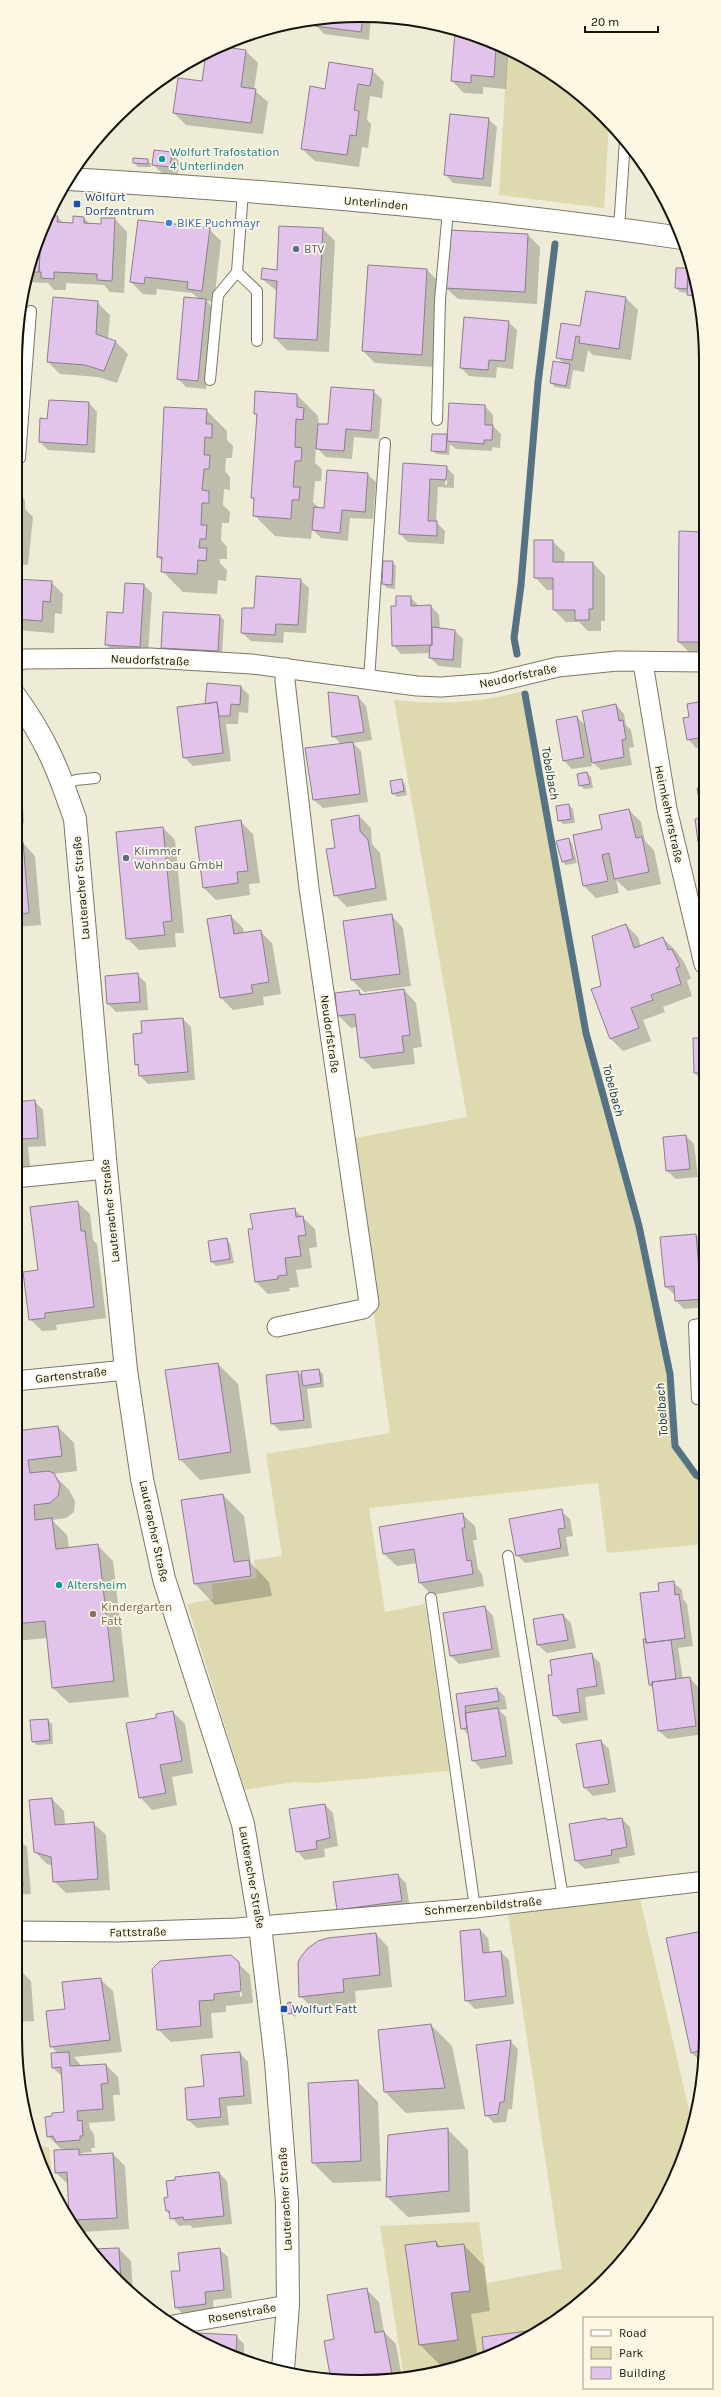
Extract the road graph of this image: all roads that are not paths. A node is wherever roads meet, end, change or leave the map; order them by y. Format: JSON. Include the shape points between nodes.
{"nodes":[{"id":1,"x":624,"y":148,"type":"edge"},
{"id":2,"x":74,"y":179,"type":"edge"},
{"id":3,"x":243,"y":191,"type":"junction"},
{"id":4,"x":448,"y":210,"type":"junction"},
{"id":5,"x":619,"y":229,"type":"junction"},
{"id":6,"x":675,"y":237,"type":"edge"},
{"id":7,"x":237,"y":272,"type":"junction"},
{"id":8,"x":31,"y":311,"type":"dead end"},
{"id":9,"x":257,"y":341,"type":"dead end"},
{"id":10,"x":210,"y":380,"type":"dead end"},
{"id":11,"x":437,"y":420,"type":"dead end"},
{"id":12,"x":22,"y":431,"type":"edge"},
{"id":13,"x":385,"y":443,"type":"dead end"},
{"id":14,"x":22,"y":660,"type":"edge"},
{"id":15,"x":699,"y":662,"type":"edge"},
{"id":16,"x":643,"y":663,"type":"junction"},
{"id":17,"x":286,"y":668,"type":"junction"},
{"id":18,"x":369,"y":680,"type":"junction"},
{"id":19,"x":22,"y":706,"type":"edge"},
{"id":20,"x":94,"y":778,"type":"dead end"},
{"id":21,"x":64,"y":785,"type":"junction"},
{"id":22,"x":699,"y":943,"type":"edge"},
{"id":23,"x":106,"y":1169,"type":"junction"},
{"id":24,"x":22,"y":1177,"type":"edge"},
{"id":25,"x":699,"y":1325,"type":"edge"},
{"id":26,"x":277,"y":1327,"type":"dead end"},
{"id":27,"x":130,"y":1359,"type":"junction"},
{"id":28,"x":22,"y":1380,"type":"edge"},
{"id":29,"x":697,"y":1399,"type":"dead end"},
{"id":30,"x":508,"y":1556,"type":"dead end"},
{"id":31,"x":431,"y":1598,"type":"dead end"},
{"id":32,"x":699,"y":1881,"type":"edge"},
{"id":33,"x":563,"y":1898,"type":"junction"},
{"id":34,"x":475,"y":1908,"type":"junction"},
{"id":35,"x":260,"y":1926,"type":"junction"},
{"id":36,"x":22,"y":1931,"type":"edge"},
{"id":37,"x":288,"y":2305,"type":"junction"},
{"id":38,"x":185,"y":2326,"type":"edge"},
{"id":39,"x":283,"y":2365,"type":"edge"}],
"edges":[{"from":1,"to":5,"type":"lane"},
{"from":2,"to":3,"type":"street","name":"Unterlinden"},
{"from":3,"to":4,"type":"street","name":"Unterlinden"},
{"from":3,"to":7,"type":"lane"},
{"from":4,"to":5,"type":"street","name":"Unterlinden"},
{"from":4,"to":11,"type":"lane","via":[[440,300]]},
{"from":5,"to":6,"type":"street","name":"Unterlinden"},
{"from":7,"to":9,"type":"lane","via":[[257,291]]},
{"from":7,"to":10,"type":"lane","via":[[218,295]]},
{"from":8,"to":12,"type":"lane"},
{"from":13,"to":18,"type":"lane"},
{"from":14,"to":17,"type":"street","name":"Neudorfstraße","via":[[150,658]]},
{"from":15,"to":16,"type":"street","name":"Neudorfstraße"},
{"from":16,"to":18,"type":"street","name":"Neudorfstraße","via":[[617,661],[558,667],[492,683],[466,686],[417,686]]},
{"from":16,"to":22,"type":"street","name":"Heimkehrerstraße","via":[[667,809]]},
{"from":17,"to":18,"type":"street","name":"Neudorfstraße"},
{"from":17,"to":26,"type":"street","name":"Neudorfstraße","via":[[285,681],[309,888],[369,1303],[363,1309]]},
{"from":19,"to":21,"type":"street","name":"Lauteracher Straße","via":[[46,742]]},
{"from":20,"to":21,"type":"lane","via":[[76,780]]},
{"from":21,"to":23,"type":"street","name":"Lauteracher Straße","via":[[75,819]]},
{"from":23,"to":24,"type":"street"},
{"from":23,"to":27,"type":"street","name":"Lauteracher Straße"},
{"from":25,"to":29,"type":"lane","via":[[694,1325]]},
{"from":27,"to":28,"type":"street","name":"Gartenstraße"},
{"from":27,"to":35,"type":"street","name":"Lauteracher Straße","via":[[142,1479],[164,1579],[243,1824]]},
{"from":30,"to":33,"type":"lane"},
{"from":31,"to":34,"type":"lane"},
{"from":32,"to":33,"type":"street","name":"Schmerzenbildstraße"},
{"from":33,"to":34,"type":"street","name":"Schmerzenbildstraße"},
{"from":34,"to":35,"type":"street","name":"Schmerzenbildstraße"},
{"from":35,"to":36,"type":"street","name":"Fattstraße","via":[[124,1932]]},
{"from":35,"to":37,"type":"street","name":"Lauteracher Straße","via":[[276,2062],[287,2203]]},
{"from":37,"to":38,"type":"street","name":"Rosenstraße"},
{"from":37,"to":39,"type":"street","name":"Lauteracher Straße"}]}
